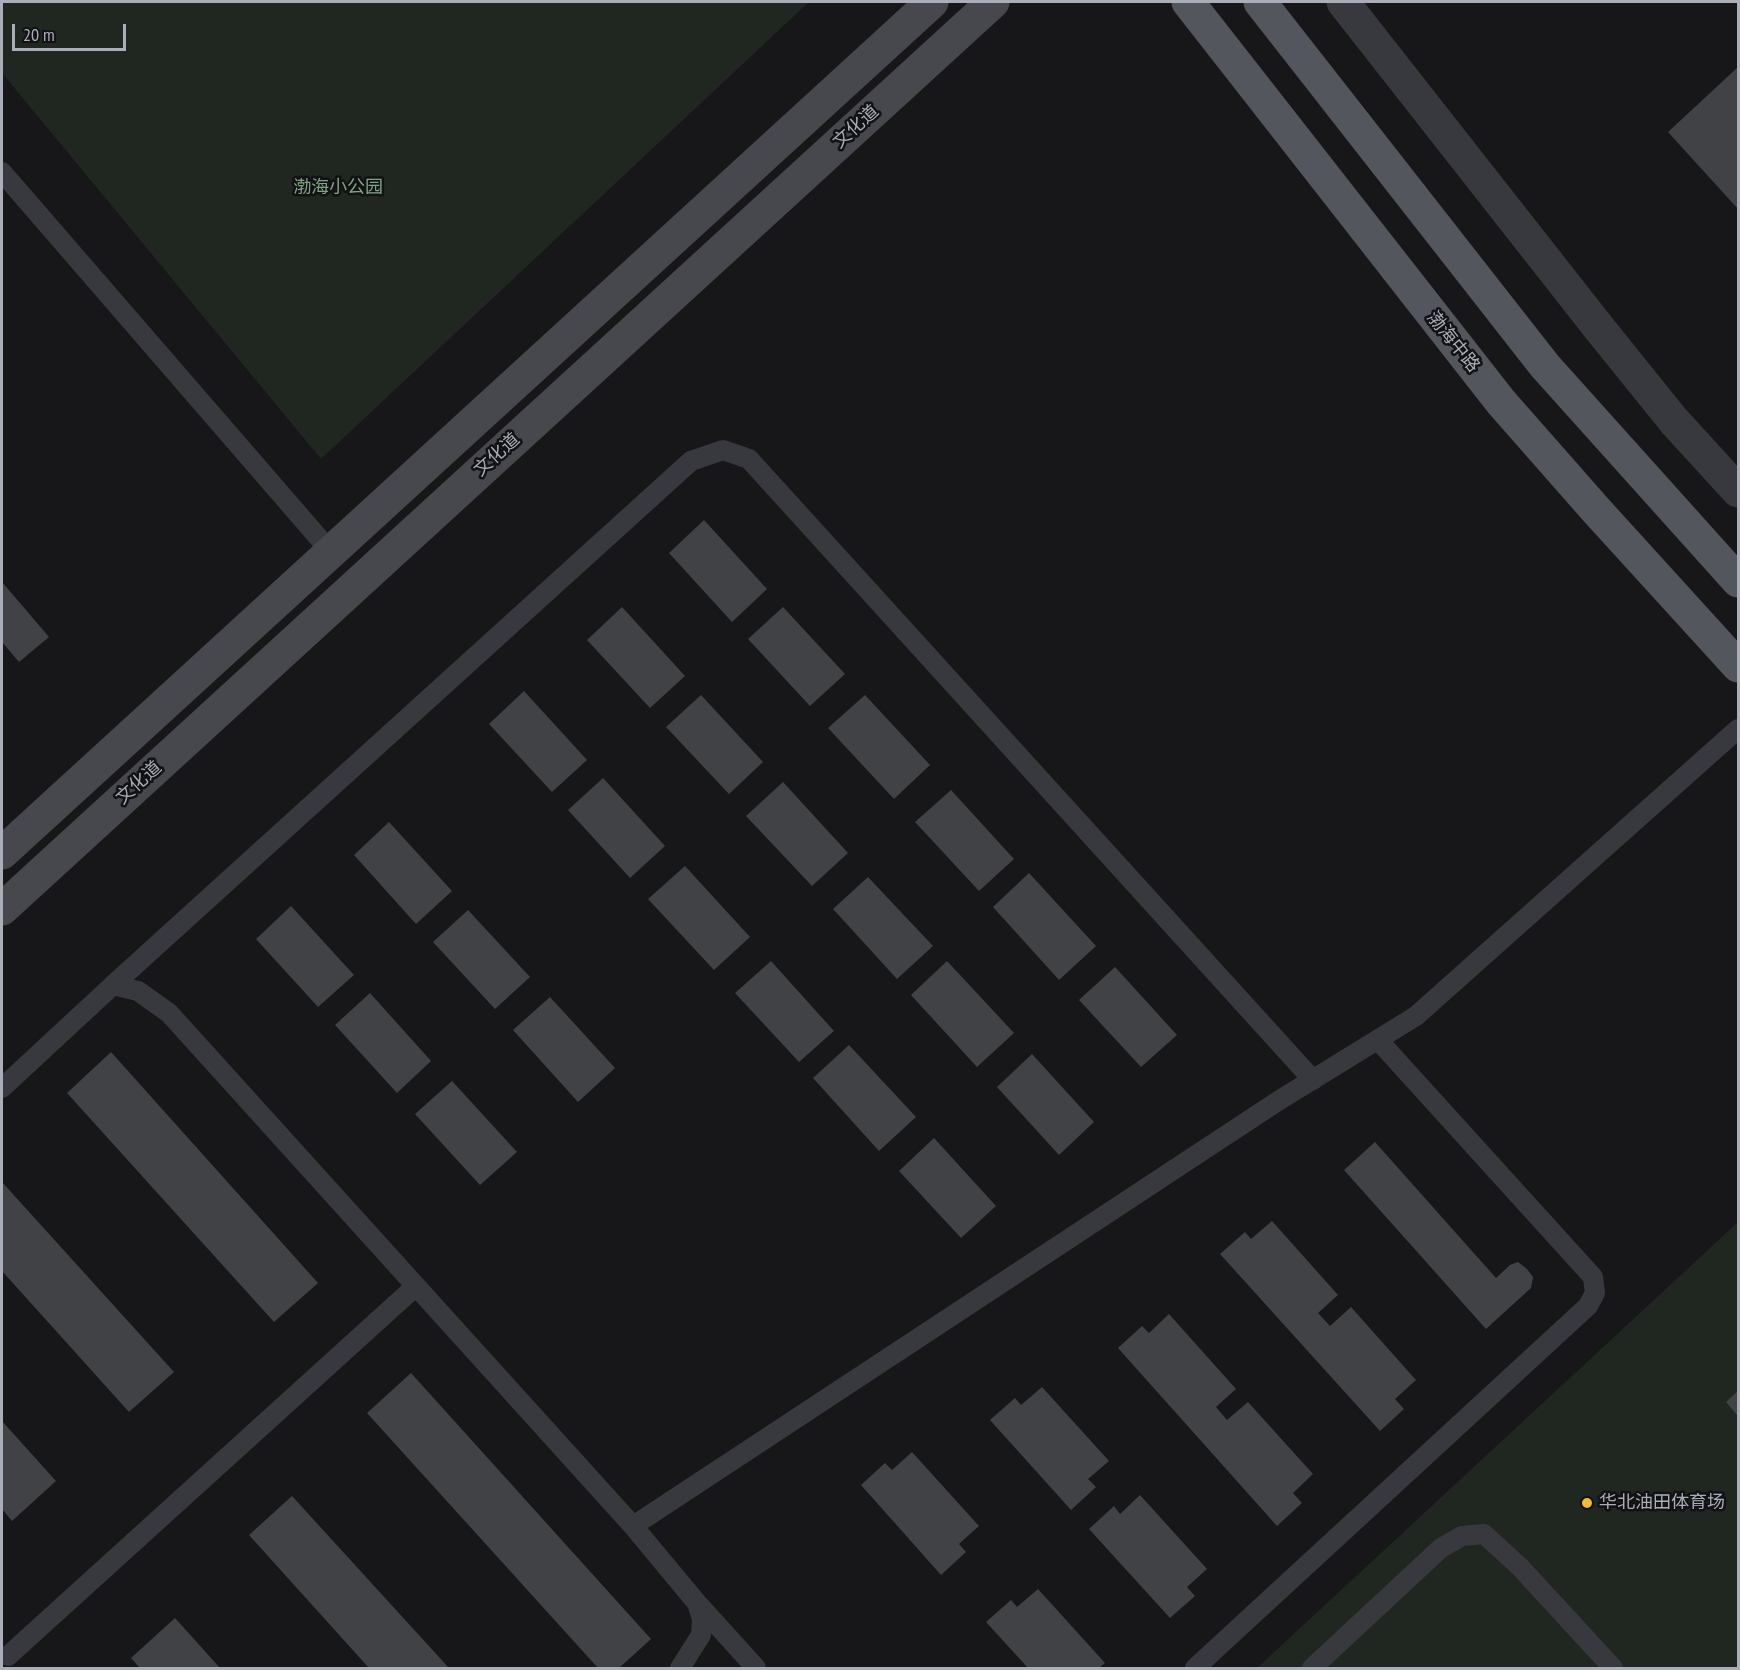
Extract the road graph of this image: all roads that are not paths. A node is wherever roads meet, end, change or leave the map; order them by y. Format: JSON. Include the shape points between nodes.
{"nodes":[{"id":1,"x":932,"y":2,"type":"edge"},
{"id":2,"x":993,"y":2,"type":"edge"},
{"id":3,"x":1188,"y":2,"type":"edge"},
{"id":4,"x":1260,"y":2,"type":"edge"},
{"id":5,"x":1343,"y":2,"type":"edge"},
{"id":6,"x":2,"y":172,"type":"edge"},
{"id":7,"x":1738,"y":491,"type":"edge"},
{"id":8,"x":331,"y":552,"type":"junction"},
{"id":9,"x":1738,"y":581,"type":"edge"},
{"id":10,"x":1738,"y":666,"type":"edge"},
{"id":11,"x":1738,"y":729,"type":"edge"},
{"id":12,"x":2,"y":854,"type":"edge"},
{"id":13,"x":2,"y":909,"type":"edge"},
{"id":14,"x":113,"y":985,"type":"junction"},
{"id":15,"x":1378,"y":1040,"type":"junction"},
{"id":16,"x":1313,"y":1080,"type":"junction"},
{"id":17,"x":2,"y":1088,"type":"edge"},
{"id":18,"x":416,"y":1286,"type":"junction"},
{"id":19,"x":633,"y":1526,"type":"junction"},
{"id":20,"x":697,"y":1603,"type":"junction"},
{"id":21,"x":9,"y":1658,"type":"edge"},
{"id":22,"x":680,"y":1668,"type":"edge"},
{"id":23,"x":756,"y":1668,"type":"edge"},
{"id":24,"x":1195,"y":1668,"type":"edge"},
{"id":25,"x":1312,"y":1668,"type":"edge"},
{"id":26,"x":1613,"y":1668,"type":"edge"}],
"edges":[{"from":1,"to":8,"type":"main road"},
{"from":2,"to":13,"type":"main road","name":"文化道"},
{"from":3,"to":10,"type":"main road","name":"渤海中路","via":[[1501,402]]},
{"from":4,"to":9,"type":"main road","via":[[1545,366]]},
{"from":5,"to":7,"type":"street","via":[[1614,347]]},
{"from":6,"to":8,"type":"lane"},
{"from":8,"to":12,"type":"main road"},
{"from":11,"to":15,"type":"lane","via":[[1416,1016]]},
{"from":14,"to":16,"type":"lane","via":[[691,461],[723,450],[749,459]]},
{"from":14,"to":17,"type":"lane"},
{"from":14,"to":18,"type":"lane","via":[[138,991],[169,1013]]},
{"from":15,"to":16,"type":"lane"},
{"from":15,"to":24,"type":"lane","via":[[1593,1277],[1595,1293],[1588,1306]]},
{"from":16,"to":19,"type":"lane"},
{"from":18,"to":19,"type":"lane"},
{"from":18,"to":21,"type":"lane"},
{"from":19,"to":20,"type":"lane"},
{"from":20,"to":22,"type":"lane","via":[[701,1635]]},
{"from":20,"to":23,"type":"lane"},
{"from":25,"to":26,"type":"lane","via":[[1441,1548],[1462,1536],[1484,1534],[1520,1567]]}]}
